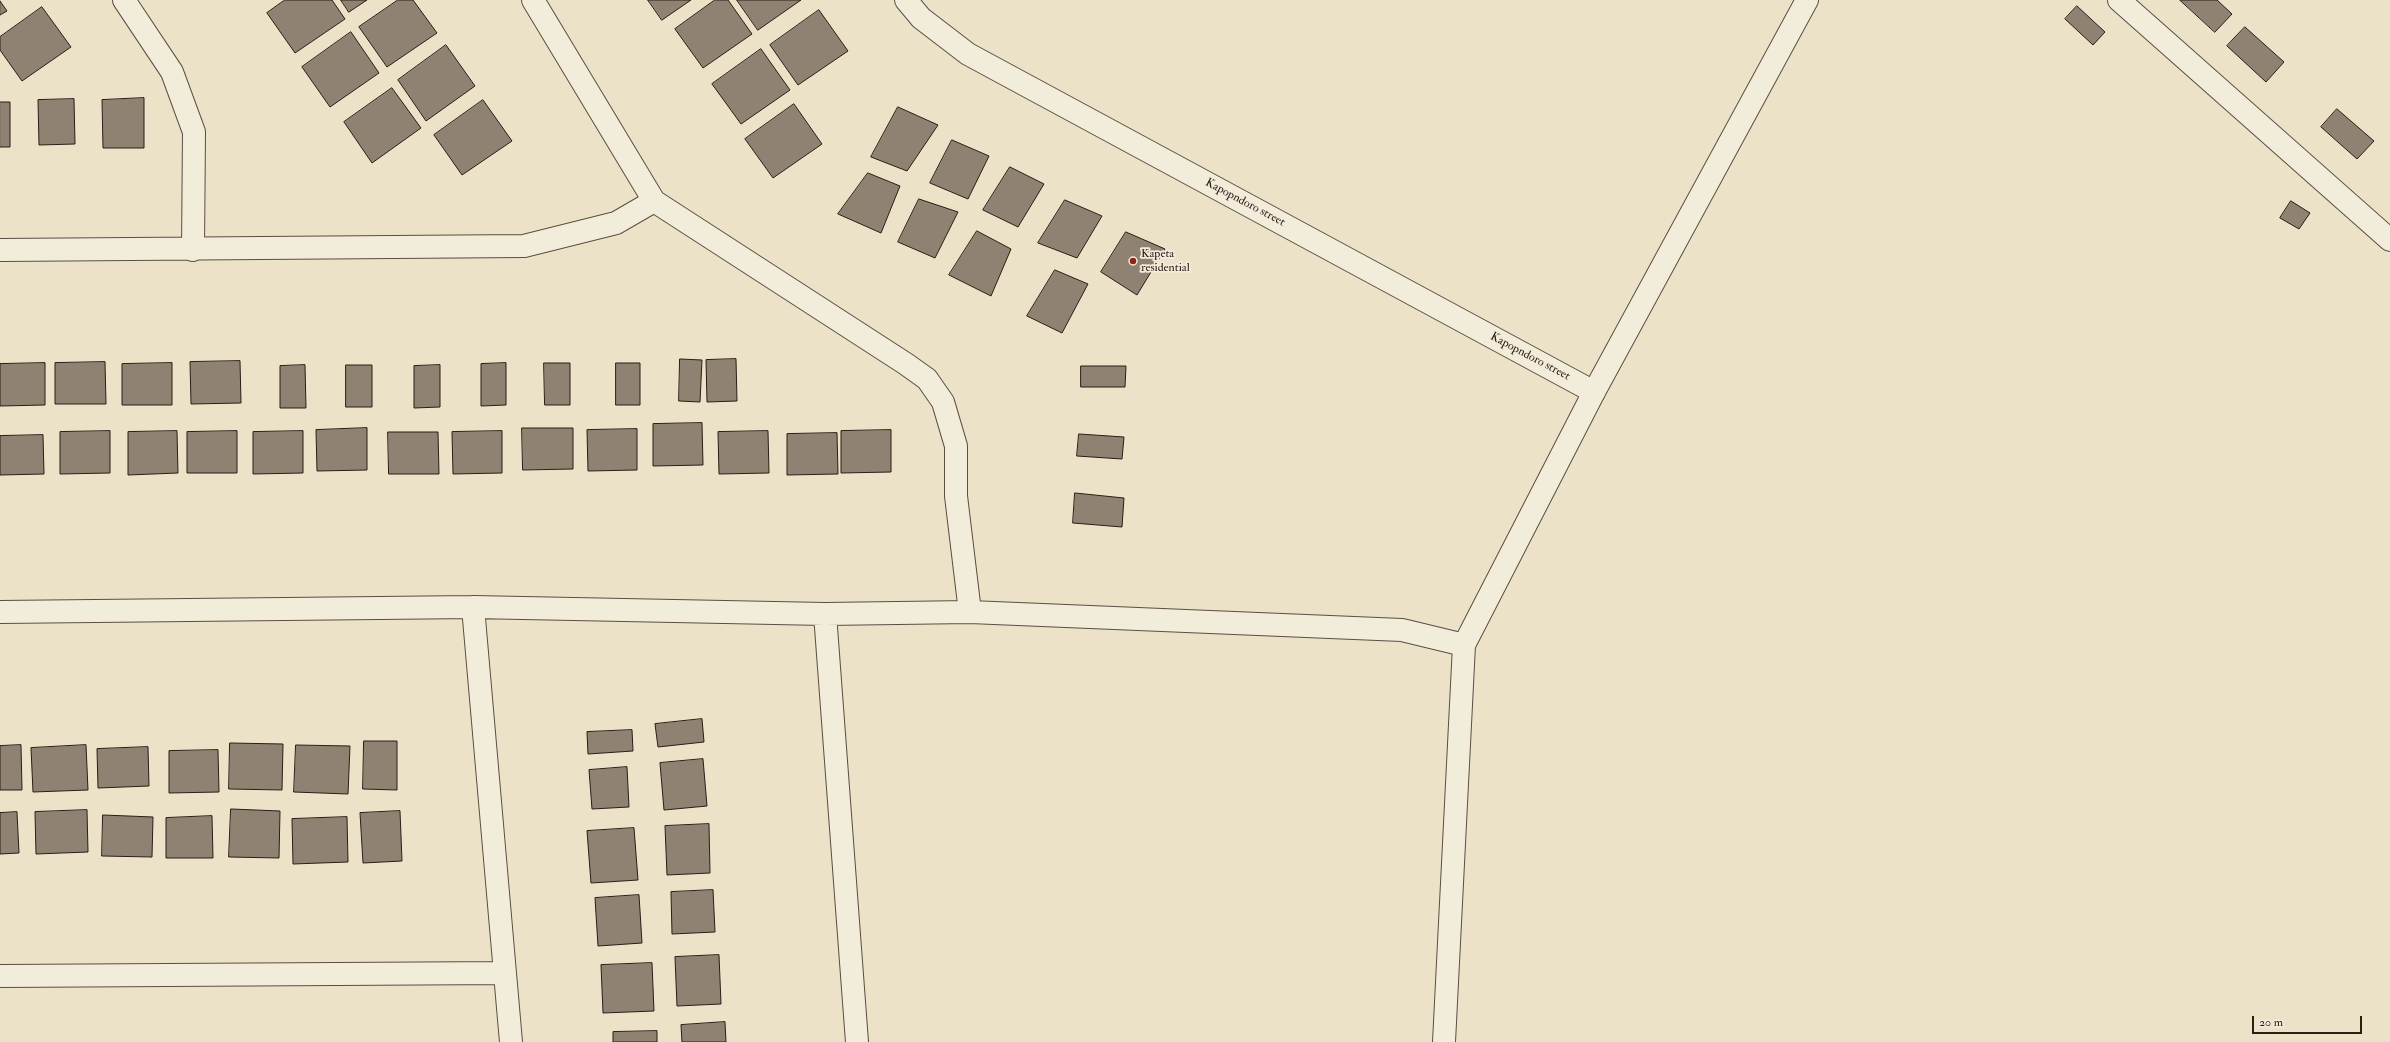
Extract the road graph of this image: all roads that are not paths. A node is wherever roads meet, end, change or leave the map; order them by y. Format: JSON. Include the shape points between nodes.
{"nodes":[{"id":1,"x":124,"y":0,"type":"edge"},
{"id":2,"x":533,"y":0,"type":"edge"},
{"id":3,"x":906,"y":0,"type":"edge"},
{"id":4,"x":1807,"y":0,"type":"edge"},
{"id":5,"x":2119,"y":0,"type":"edge"},
{"id":6,"x":654,"y":201,"type":"junction"},
{"id":7,"x":2390,"y":240,"type":"edge"},
{"id":8,"x":0,"y":250,"type":"edge"},
{"id":9,"x":193,"y":250,"type":"junction"},
{"id":10,"x":1594,"y":392,"type":"junction"},
{"id":11,"x":473,"y":607,"type":"junction"},
{"id":12,"x":0,"y":612,"type":"edge"},
{"id":13,"x":970,"y":612,"type":"junction"},
{"id":14,"x":825,"y":614,"type":"junction"},
{"id":15,"x":1464,"y":645,"type":"junction"},
{"id":16,"x":504,"y":973,"type":"junction"},
{"id":17,"x":0,"y":976,"type":"edge"},
{"id":18,"x":511,"y":1042,"type":"edge"},
{"id":19,"x":857,"y":1042,"type":"edge"},
{"id":20,"x":1444,"y":1042,"type":"edge"}],
"edges":[{"from":1,"to":9,"type":"street","via":[[172,72],[194,132]]},
{"from":2,"to":6,"type":"street"},
{"from":3,"to":10,"type":"street","name":"Kapopndoro street","via":[[921,18],[968,54]]},
{"from":4,"to":10,"type":"street"},
{"from":5,"to":7,"type":"street"},
{"from":6,"to":9,"type":"street","via":[[616,223],[524,246]]},
{"from":6,"to":13,"type":"street","via":[[927,379],[943,402],[956,446],[956,496]]},
{"from":8,"to":9,"type":"street"},
{"from":10,"to":15,"type":"street"},
{"from":11,"to":12,"type":"street"},
{"from":11,"to":14,"type":"street"},
{"from":11,"to":16,"type":"street"},
{"from":13,"to":14,"type":"street"},
{"from":13,"to":15,"type":"street","via":[[1402,630]]},
{"from":14,"to":19,"type":"street"},
{"from":15,"to":20,"type":"street"},
{"from":16,"to":17,"type":"street"},
{"from":16,"to":18,"type":"street"}]}
